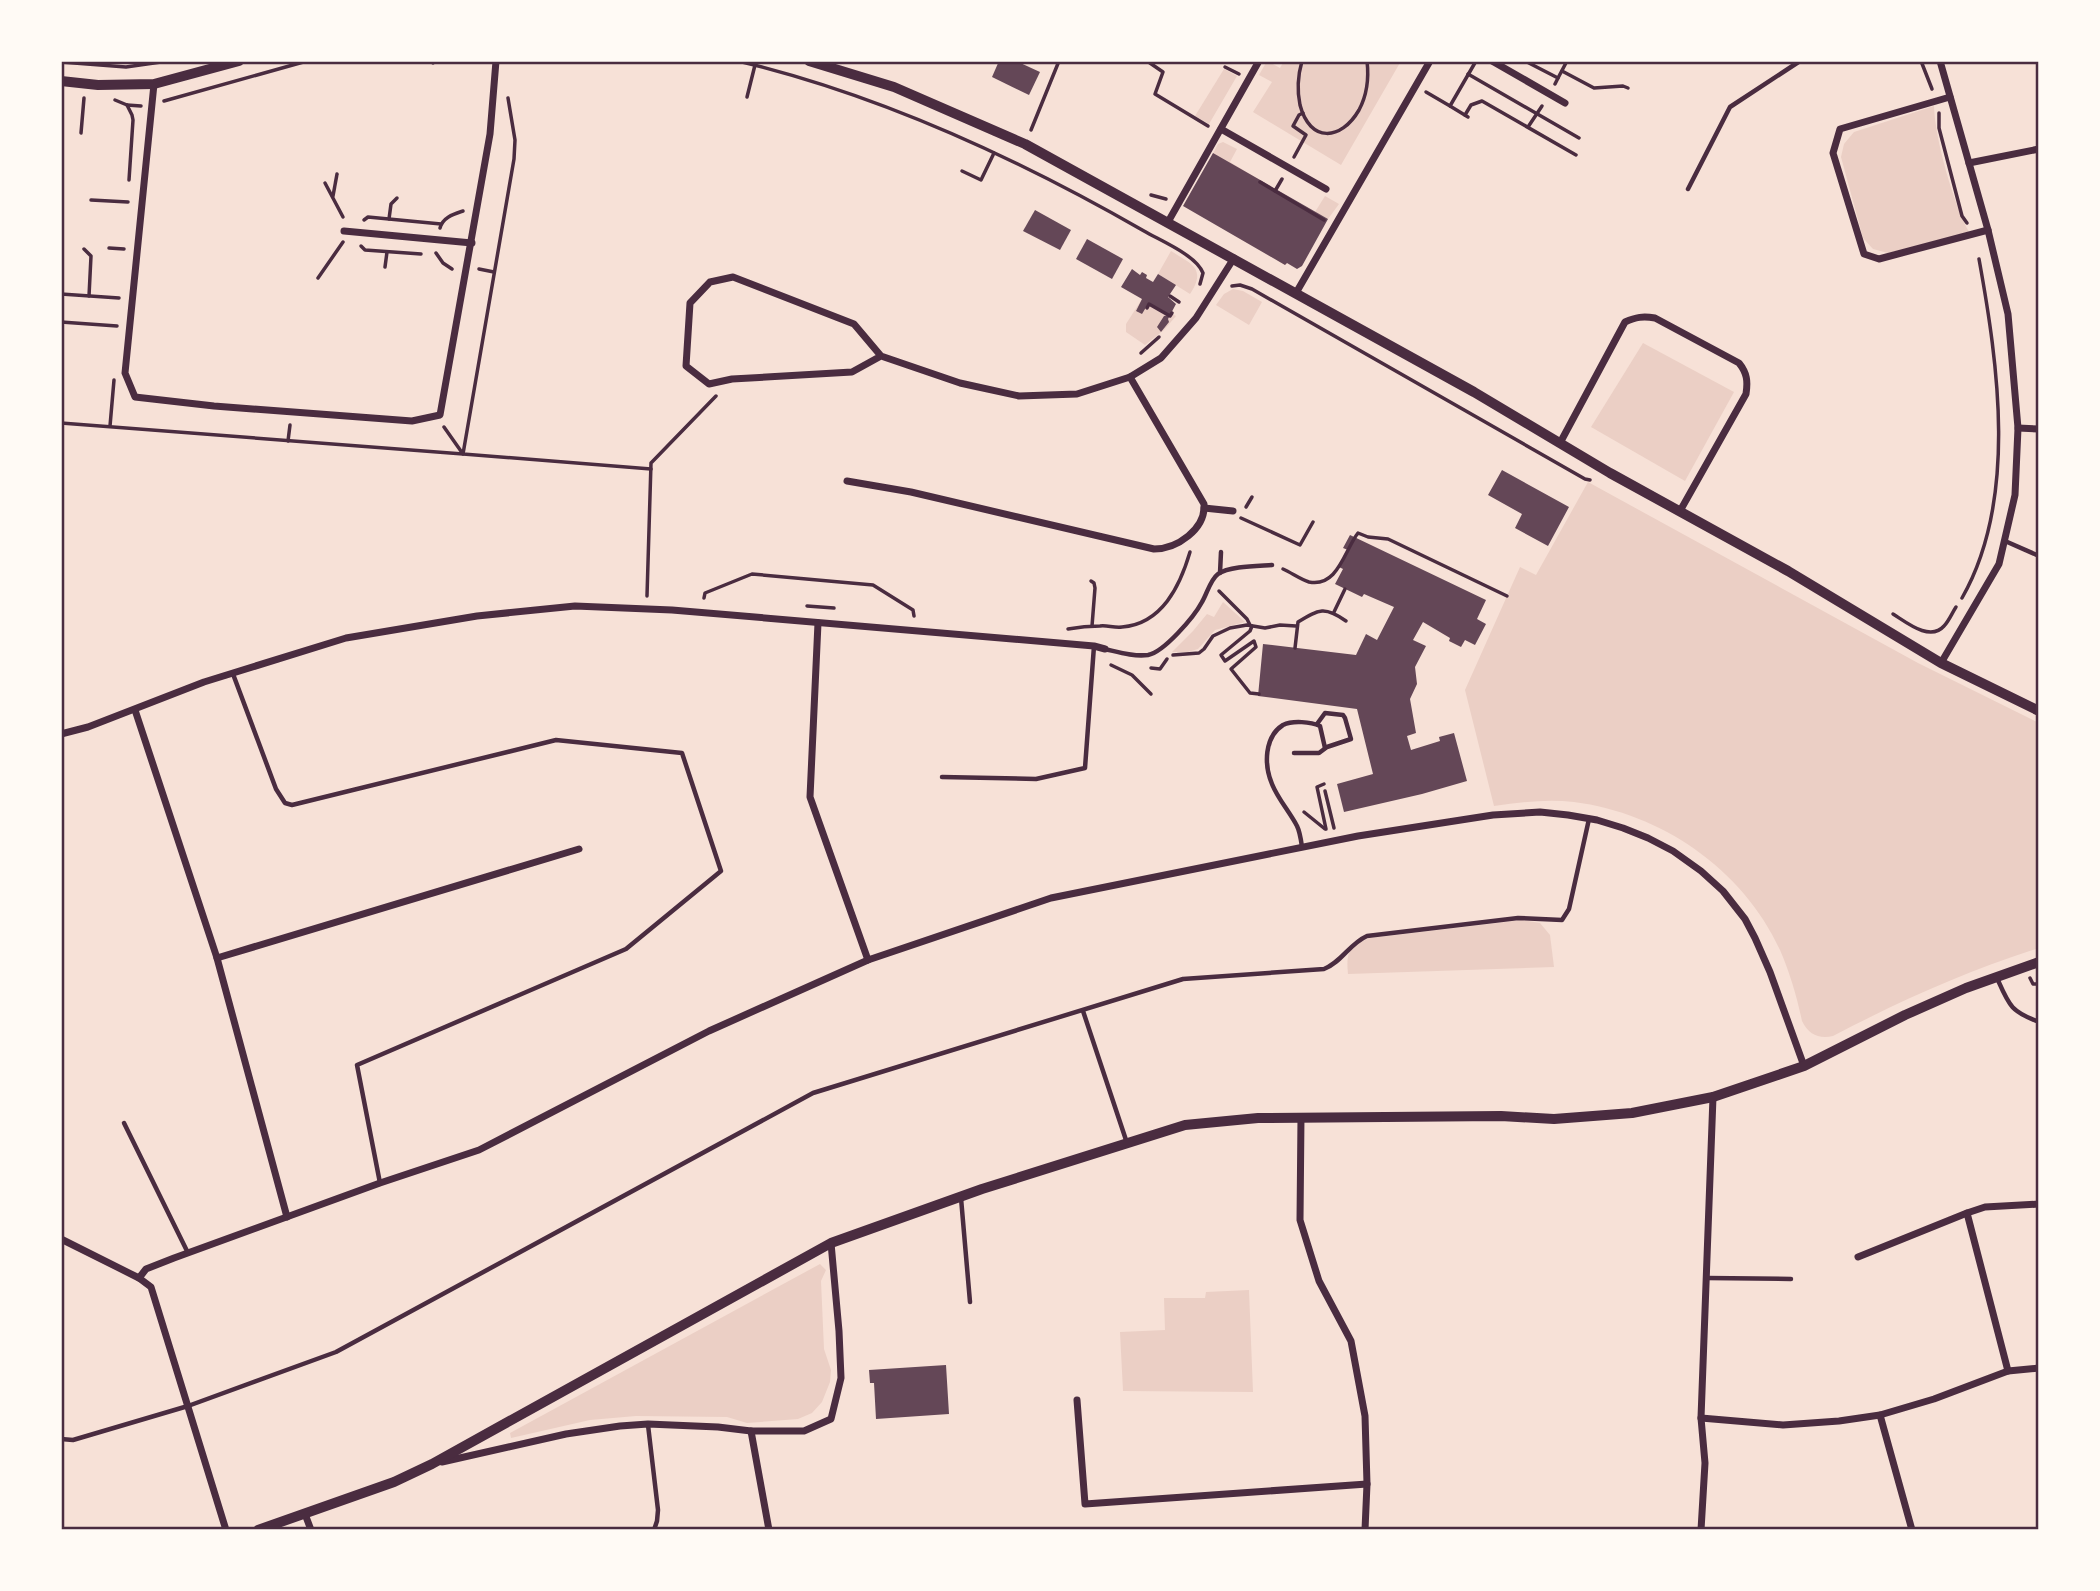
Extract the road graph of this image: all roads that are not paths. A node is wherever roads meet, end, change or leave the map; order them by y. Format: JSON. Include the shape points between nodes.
{"nodes":[{"id":1,"x":496,"y":61,"type":"edge"},
{"id":2,"x":809,"y":61,"type":"edge"},
{"id":3,"x":1259,"y":61,"type":"edge"},
{"id":4,"x":1430,"y":61,"type":"edge"},
{"id":5,"x":1492,"y":61,"type":"edge"},
{"id":6,"x":1800,"y":61,"type":"edge"},
{"id":7,"x":1940,"y":61,"type":"edge"},
{"id":8,"x":233,"y":62,"type":"edge"},
{"id":9,"x":61,"y":81,"type":"edge"},
{"id":10,"x":154,"y":84,"type":"junction"},
{"id":11,"x":1950,"y":97,"type":"junction"},
{"id":12,"x":1565,"y":103,"type":"dead end"},
{"id":13,"x":1221,"y":128,"type":"junction"},
{"id":14,"x":2039,"y":149,"type":"edge"},
{"id":15,"x":1969,"y":163,"type":"junction"},
{"id":16,"x":1326,"y":189,"type":"dead end"},
{"id":17,"x":1688,"y":189,"type":"dead end"},
{"id":18,"x":1168,"y":222,"type":"junction"},
{"id":19,"x":1989,"y":230,"type":"junction"},
{"id":20,"x":344,"y":231,"type":"road end"},
{"id":21,"x":471,"y":243,"type":"junction"},
{"id":22,"x":1234,"y":258,"type":"junction"},
{"id":23,"x":1296,"y":293,"type":"junction"},
{"id":24,"x":881,"y":356,"type":"junction"},
{"id":25,"x":1130,"y":377,"type":"junction"},
{"id":26,"x":2018,"y":428,"type":"junction"},
{"id":27,"x":2039,"y":429,"type":"edge"},
{"id":28,"x":1560,"y":443,"type":"junction"},
{"id":29,"x":847,"y":481,"type":"dead end"},
{"id":30,"x":1204,"y":508,"type":"junction"},
{"id":31,"x":1680,"y":511,"type":"junction"},
{"id":32,"x":1234,"y":513,"type":"road end"},
{"id":33,"x":2005,"y":541,"type":"junction"},
{"id":34,"x":1221,"y":552,"type":"dead end"},
{"id":35,"x":2039,"y":556,"type":"edge"},
{"id":36,"x":1272,"y":565,"type":"road end"},
{"id":37,"x":1220,"y":573,"type":"junction"},
{"id":38,"x":818,"y":623,"type":"junction"},
{"id":39,"x":1094,"y":646,"type":"junction"},
{"id":40,"x":1105,"y":649,"type":"joint"},
{"id":41,"x":1941,"y":663,"type":"junction"},
{"id":42,"x":233,"y":673,"type":"junction"},
{"id":43,"x":135,"y":710,"type":"junction"},
{"id":44,"x":2039,"y":711,"type":"edge"},
{"id":45,"x":1317,"y":724,"type":"junction"},
{"id":46,"x":61,"y":734,"type":"edge"},
{"id":47,"x":1325,"y":748,"type":"junction"},
{"id":48,"x":1294,"y":753,"type":"dead end"},
{"id":49,"x":942,"y":778,"type":"dead end"},
{"id":50,"x":1590,"y":818,"type":"junction"},
{"id":51,"x":1303,"y":847,"type":"junction"},
{"id":52,"x":579,"y":849,"type":"dead end"},
{"id":53,"x":217,"y":958,"type":"junction"},
{"id":54,"x":867,"y":960,"type":"junction"},
{"id":55,"x":2039,"y":962,"type":"edge"},
{"id":56,"x":1997,"y":977,"type":"junction"},
{"id":57,"x":1083,"y":1011,"type":"junction"},
{"id":58,"x":2039,"y":1022,"type":"edge"},
{"id":59,"x":1804,"y":1066,"type":"junction"},
{"id":60,"x":1713,"y":1097,"type":"junction"},
{"id":61,"x":1301,"y":1117,"type":"junction"},
{"id":62,"x":124,"y":1123,"type":"dead end"},
{"id":63,"x":1127,"y":1144,"type":"junction"},
{"id":64,"x":380,"y":1183,"type":"junction"},
{"id":65,"x":961,"y":1197,"type":"junction"},
{"id":66,"x":2039,"y":1204,"type":"edge"},
{"id":67,"x":1967,"y":1213,"type":"junction"},
{"id":68,"x":287,"y":1217,"type":"junction"},
{"id":69,"x":61,"y":1239,"type":"edge"},
{"id":70,"x":831,"y":1243,"type":"junction"},
{"id":71,"x":188,"y":1253,"type":"junction"},
{"id":72,"x":1858,"y":1257,"type":"dead end"},
{"id":73,"x":1707,"y":1278,"type":"junction"},
{"id":74,"x":139,"y":1279,"type":"junction"},
{"id":75,"x":1791,"y":1279,"type":"dead end"},
{"id":76,"x":970,"y":1302,"type":"dead end"},
{"id":77,"x":2039,"y":1368,"type":"edge"},
{"id":78,"x":2008,"y":1371,"type":"junction"},
{"id":79,"x":1077,"y":1400,"type":"dead end"},
{"id":80,"x":188,"y":1406,"type":"junction"},
{"id":81,"x":1880,"y":1415,"type":"junction"},
{"id":82,"x":1701,"y":1418,"type":"junction"},
{"id":83,"x":648,"y":1424,"type":"junction"},
{"id":84,"x":751,"y":1431,"type":"junction"},
{"id":85,"x":61,"y":1439,"type":"edge"},
{"id":86,"x":432,"y":1464,"type":"junction"},
{"id":87,"x":1367,"y":1484,"type":"junction"},
{"id":88,"x":305,"y":1514,"type":"junction"},
{"id":89,"x":226,"y":1530,"type":"edge"},
{"id":90,"x":258,"y":1530,"type":"edge"},
{"id":91,"x":311,"y":1530,"type":"edge"},
{"id":92,"x":654,"y":1530,"type":"edge"},
{"id":93,"x":769,"y":1530,"type":"edge"},
{"id":94,"x":1365,"y":1530,"type":"edge"},
{"id":95,"x":1701,"y":1530,"type":"edge"},
{"id":96,"x":1912,"y":1530,"type":"edge"}],
"edges":[{"from":1,"to":21,"type":"street","via":[[490,134]]},
{"from":2,"to":18,"type":"street","via":[[894,87],[1022,143]]},
{"from":3,"to":13,"type":"street"},
{"from":4,"to":23,"type":"street"},
{"from":5,"to":12,"type":"street"},
{"from":6,"to":17,"type":"lane","via":[[1730,107]]},
{"from":7,"to":11,"type":"street"},
{"from":8,"to":10,"type":"street"},
{"from":9,"to":10,"type":"street"},
{"from":10,"to":21,"type":"street","via":[[125,373],[135,397],[405,421],[437,417]]},
{"from":11,"to":15,"type":"street"},
{"from":11,"to":19,"type":"street","via":[[1840,129],[1833,153],[1864,254],[1879,259]]},
{"from":13,"to":16,"type":"street"},
{"from":13,"to":18,"type":"street"},
{"from":14,"to":15,"type":"street"},
{"from":15,"to":19,"type":"street"},
{"from":18,"to":22,"type":"street"},
{"from":19,"to":26,"type":"street","via":[[2008,314]]},
{"from":20,"to":21,"type":"street"},
{"from":22,"to":23,"type":"street"},
{"from":22,"to":25,"type":"street","via":[[1196,318],[1161,358]]},
{"from":23,"to":28,"type":"street"},
{"from":24,"to":24,"type":"street","via":[[854,324],[733,277],[710,282],[690,303],[685,366],[709,384],[852,372]]},
{"from":24,"to":25,"type":"street","via":[[960,383],[1019,396],[1077,394]]},
{"from":25,"to":30,"type":"street"},
{"from":26,"to":27,"type":"street"},
{"from":26,"to":33,"type":"street","via":[[2015,495]]},
{"from":28,"to":31,"type":"street"},
{"from":28,"to":31,"type":"street","via":[[1625,322],[1635,317],[1655,318],[1739,363],[1745,371],[1746,394]]},
{"from":29,"to":30,"type":"street","via":[[1156,550],[1197,528]]},
{"from":30,"to":32,"type":"street"},
{"from":31,"to":41,"type":"street"},
{"from":33,"to":35,"type":"lane"},
{"from":33,"to":41,"type":"street","via":[[1999,564]]},
{"from":34,"to":37,"type":"lane"},
{"from":36,"to":37,"type":"lane"},
{"from":37,"to":40,"type":"lane","via":[[1195,614],[1154,653]]},
{"from":38,"to":39,"type":"street"},
{"from":38,"to":42,"type":"street","via":[[575,606],[477,616],[346,638]]},
{"from":38,"to":54,"type":"street","via":[[810,797]]},
{"from":39,"to":40,"type":"street"},
{"from":39,"to":49,"type":"lane","via":[[1085,768],[1037,779]]},
{"from":41,"to":44,"type":"street"},
{"from":42,"to":43,"type":"street"},
{"from":42,"to":64,"type":"lane","via":[[285,803],[292,805],[556,740],[682,753],[722,871],[626,949],[357,1065]]},
{"from":43,"to":46,"type":"street"},
{"from":43,"to":53,"type":"street"},
{"from":45,"to":47,"type":"lane"},
{"from":45,"to":47,"type":"lane","via":[[1325,713],[1345,718],[1350,740]]},
{"from":45,"to":51,"type":"lane","via":[[1286,724],[1272,736],[1268,750],[1272,783]]},
{"from":47,"to":48,"type":"lane","via":[[1314,754]]},
{"from":50,"to":51,"type":"street","via":[[1506,814]]},
{"from":50,"to":57,"type":"lane","via":[[1569,909],[1562,920],[1518,918],[1377,934],[1359,939],[1324,970],[1183,979]]},
{"from":50,"to":59,"type":"street","via":[[1669,849],[1723,891],[1755,938]]},
{"from":51,"to":54,"type":"street","via":[[1051,898]]},
{"from":52,"to":53,"type":"street"},
{"from":53,"to":68,"type":"street"},
{"from":54,"to":64,"type":"street","via":[[709,1031],[479,1150]]},
{"from":55,"to":56,"type":"street"},
{"from":56,"to":58,"type":"lane","via":[[2009,1006]]},
{"from":56,"to":59,"type":"street","via":[[1905,1015]]},
{"from":57,"to":63,"type":"lane"},
{"from":57,"to":80,"type":"lane","via":[[813,1093],[336,1352]]},
{"from":59,"to":60,"type":"street"},
{"from":60,"to":61,"type":"street","via":[[1632,1113],[1554,1119]]},
{"from":60,"to":73,"type":"street"},
{"from":61,"to":63,"type":"street","via":[[1185,1125]]},
{"from":61,"to":87,"type":"street","via":[[1300,1220],[1319,1281],[1351,1341],[1366,1416]]},
{"from":62,"to":71,"type":"lane"},
{"from":63,"to":65,"type":"street"},
{"from":64,"to":68,"type":"street"},
{"from":65,"to":70,"type":"street"},
{"from":65,"to":76,"type":"lane"},
{"from":66,"to":67,"type":"street","via":[[1985,1207]]},
{"from":67,"to":72,"type":"street"},
{"from":67,"to":78,"type":"street"},
{"from":68,"to":71,"type":"street"},
{"from":69,"to":74,"type":"street"},
{"from":70,"to":84,"type":"street","via":[[841,1378],[831,1419],[804,1431]]},
{"from":70,"to":86,"type":"street"},
{"from":71,"to":74,"type":"street","via":[[148,1267]]},
{"from":73,"to":75,"type":"lane"},
{"from":73,"to":82,"type":"street"},
{"from":74,"to":80,"type":"street","via":[[151,1287]]},
{"from":77,"to":78,"type":"street"},
{"from":78,"to":81,"type":"street"},
{"from":79,"to":87,"type":"street","via":[[1085,1504]]},
{"from":80,"to":85,"type":"lane","via":[[73,1440]]},
{"from":80,"to":89,"type":"street"},
{"from":81,"to":82,"type":"street","via":[[1783,1424]]},
{"from":81,"to":96,"type":"street"},
{"from":82,"to":95,"type":"street","via":[[1705,1463]]},
{"from":83,"to":84,"type":"street"},
{"from":83,"to":86,"type":"street","via":[[566,1434]]},
{"from":83,"to":92,"type":"lane","via":[[658,1510]]},
{"from":84,"to":93,"type":"street"},
{"from":86,"to":88,"type":"street"},
{"from":87,"to":94,"type":"street"},
{"from":88,"to":90,"type":"street"},
{"from":88,"to":91,"type":"street"}]}
